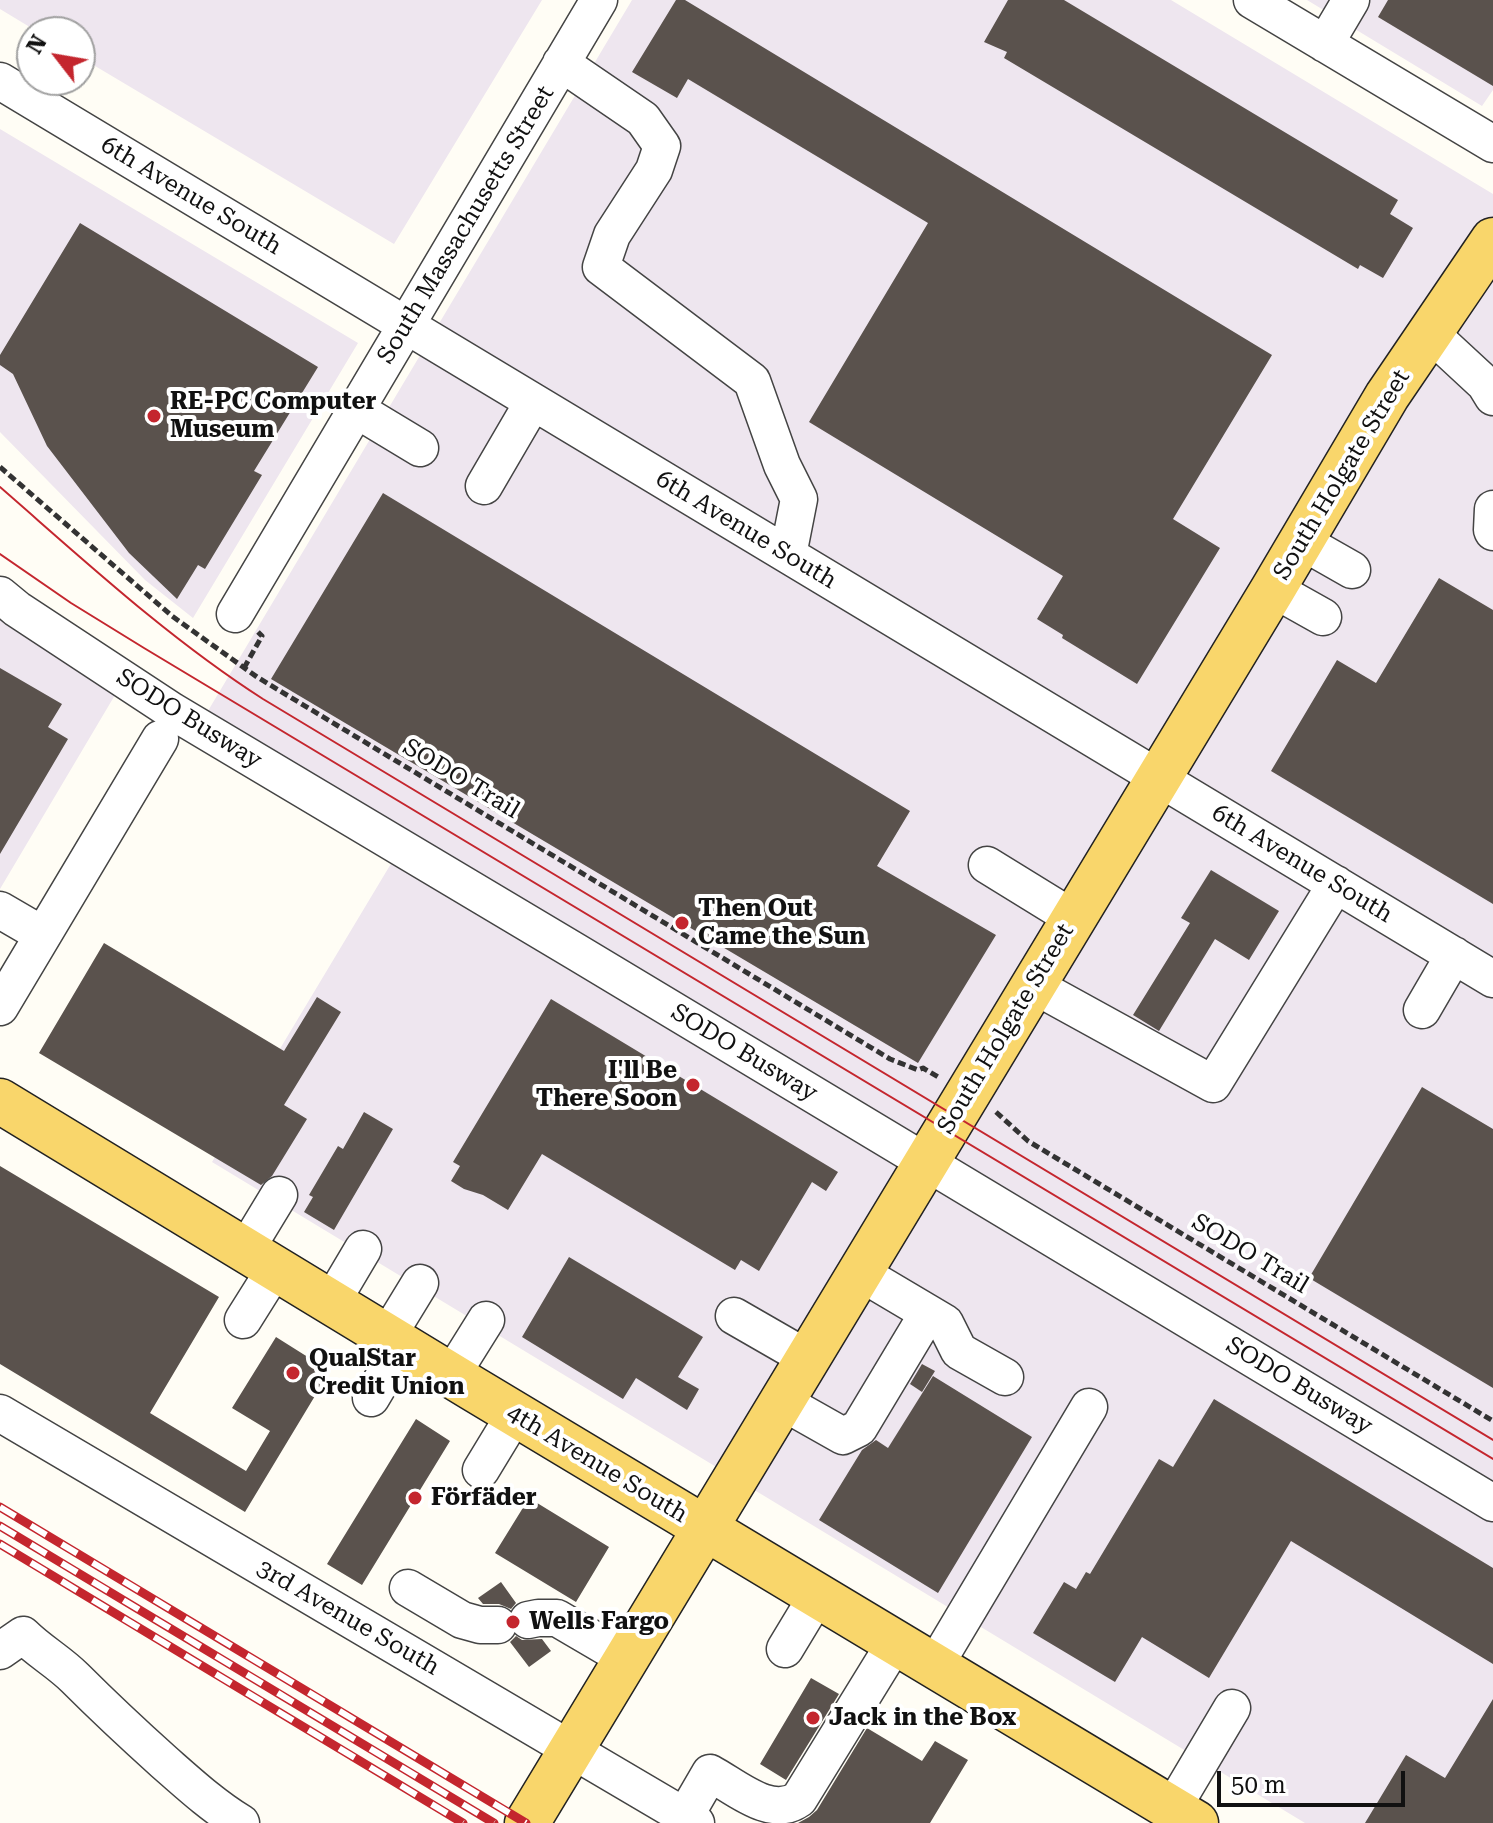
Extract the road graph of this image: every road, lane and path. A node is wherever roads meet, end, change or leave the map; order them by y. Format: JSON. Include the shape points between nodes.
{"nodes":[{"id":1,"x":1252,"y":0,"type":"edge"},
{"id":2,"x":1351,"y":0,"type":"edge"},
{"id":3,"x":590,"y":3,"type":"edge"},
{"id":4,"x":1325,"y":44,"type":"junction"},
{"id":5,"x":561,"y":63,"type":"junction"},
{"id":6,"x":0,"y":81,"type":"edge"},
{"id":7,"x":1493,"y":144,"type":"edge"},
{"id":8,"x":1493,"y":240,"type":"edge"},
{"id":9,"x":406,"y":326,"type":"junction"},
{"id":10,"x":1430,"y":333,"type":"junction"},
{"id":11,"x":1493,"y":397,"type":"edge"},
{"id":12,"x":533,"y":402,"type":"junction"},
{"id":13,"x":357,"y":410,"type":"junction"},
{"id":14,"x":420,"y":448,"type":"dead end"},
{"id":15,"x":0,"y":467,"type":"edge"},
{"id":16,"x":484,"y":486,"type":"dead end"},
{"id":17,"x":1493,"y":509,"type":"edge"},
{"id":18,"x":1493,"y":532,"type":"edge"},
{"id":19,"x":1301,"y":541,"type":"junction"},
{"id":20,"x":788,"y":555,"type":"junction"},
{"id":21,"x":1352,"y":570,"type":"dead end"},
{"id":22,"x":1273,"y":589,"type":"junction"},
{"id":23,"x":0,"y":595,"type":"edge"},
{"id":24,"x":235,"y":614,"type":"dead end"},
{"id":25,"x":1323,"y":617,"type":"dead end"},
{"id":26,"x":160,"y":739,"type":"dead end"},
{"id":27,"x":1158,"y":778,"type":"junction"},
{"id":28,"x":987,"y":865,"type":"dead end"},
{"id":29,"x":1336,"y":884,"type":"junction"},
{"id":30,"x":0,"y":910,"type":"edge"},
{"id":31,"x":1073,"y":918,"type":"junction"},
{"id":32,"x":43,"y":935,"type":"junction"},
{"id":33,"x":1454,"y":955,"type":"junction"},
{"id":34,"x":1493,"y":979,"type":"edge"},
{"id":35,"x":1033,"y":985,"type":"junction"},
{"id":36,"x":3,"y":996,"type":"edge"},
{"id":37,"x":1422,"y":1010,"type":"dead end"},
{"id":38,"x":933,"y":1074,"type":"dead end"},
{"id":39,"x":0,"y":1101,"type":"edge"},
{"id":40,"x":993,"y":1110,"type":"dead end"},
{"id":41,"x":925,"y":1162,"type":"junction"},
{"id":42,"x":279,"y":1195,"type":"dead end"},
{"id":43,"x":363,"y":1249,"type":"dead end"},
{"id":44,"x":260,"y":1260,"type":"junction"},
{"id":45,"x":859,"y":1272,"type":"junction"},
{"id":46,"x":420,"y":1283,"type":"dead end"},
{"id":47,"x":331,"y":1303,"type":"junction"},
{"id":48,"x":928,"y":1313,"type":"junction"},
{"id":49,"x":734,"y":1316,"type":"dead end"},
{"id":50,"x":243,"y":1320,"type":"dead end"},
{"id":51,"x":486,"y":1320,"type":"dead end"},
{"id":52,"x":395,"y":1342,"type":"junction"},
{"id":53,"x":807,"y":1358,"type":"junction"},
{"id":54,"x":451,"y":1376,"type":"junction"},
{"id":55,"x":1005,"y":1377,"type":"dead end"},
{"id":56,"x":371,"y":1398,"type":"dead end"},
{"id":57,"x":781,"y":1401,"type":"junction"},
{"id":58,"x":1089,"y":1407,"type":"dead end"},
{"id":59,"x":0,"y":1413,"type":"edge"},
{"id":60,"x":515,"y":1414,"type":"junction"},
{"id":61,"x":1493,"y":1421,"type":"edge"},
{"id":62,"x":481,"y":1470,"type":"dead end"},
{"id":63,"x":1493,"y":1503,"type":"edge"},
{"id":64,"x":705,"y":1529,"type":"junction"},
{"id":65,"x":817,"y":1596,"type":"junction"},
{"id":66,"x":394,"y":1611,"type":"junction"},
{"id":67,"x":895,"y":1643,"type":"junction"},
{"id":68,"x":785,"y":1649,"type":"dead end"},
{"id":69,"x":0,"y":1651,"type":"edge"},
{"id":70,"x":627,"y":1659,"type":"junction"},
{"id":71,"x":934,"y":1667,"type":"junction"},
{"id":72,"x":1232,"y":1708,"type":"dead end"},
{"id":73,"x":572,"y":1750,"type":"junction"},
{"id":74,"x":1184,"y":1816,"type":"edge"},
{"id":75,"x":690,"y":1820,"type":"edge"},
{"id":76,"x":241,"y":1823,"type":"edge"},
{"id":77,"x":527,"y":1823,"type":"edge"}],
"edges":[{"from":1,"to":4,"type":"street"},
{"from":2,"to":4,"type":"street"},
{"from":3,"to":5,"type":"street","name":"South Massachusetts Street"},
{"from":4,"to":7,"type":"street"},
{"from":5,"to":9,"type":"street","name":"South Massachusetts Street"},
{"from":5,"to":20,"type":"street","via":[[643,119],[662,146],[654,170],[612,235],[601,267],[752,381],[799,499]]},
{"from":6,"to":9,"type":"street","name":"6th Avenue South"},
{"from":8,"to":10,"type":"main road","name":"South Holgate Street"},
{"from":9,"to":12,"type":"street","name":"6th Avenue South"},
{"from":9,"to":13,"type":"street","name":"South Massachusetts Street"},
{"from":10,"to":11,"type":"street"},
{"from":10,"to":19,"type":"main road","name":"South Holgate Street"},
{"from":12,"to":16,"type":"street"},
{"from":12,"to":20,"type":"street","name":"6th Avenue South"},
{"from":13,"to":14,"type":"street"},
{"from":13,"to":24,"type":"street","name":"South Massachusetts Street"},
{"from":15,"to":38,"type":"path","name":"SODO Trail","via":[[172,616],[257,677],[890,1059]]},
{"from":17,"to":18,"type":"street"},
{"from":19,"to":21,"type":"street"},
{"from":19,"to":22,"type":"main road","name":"South Holgate Street"},
{"from":20,"to":27,"type":"street","name":"6th Avenue South"},
{"from":22,"to":25,"type":"street"},
{"from":22,"to":27,"type":"main road","name":"South Holgate Street"},
{"from":23,"to":41,"type":"street","name":"SODO Busway","via":[[172,711]]},
{"from":26,"to":32,"type":"street"},
{"from":27,"to":29,"type":"street","name":"6th Avenue South"},
{"from":27,"to":31,"type":"main road","name":"South Holgate Street"},
{"from":28,"to":31,"type":"street"},
{"from":29,"to":33,"type":"street","name":"6th Avenue South"},
{"from":29,"to":35,"type":"street","via":[[1213,1084]]},
{"from":30,"to":32,"type":"street"},
{"from":31,"to":35,"type":"main road","name":"South Holgate Street"},
{"from":32,"to":36,"type":"street"},
{"from":33,"to":34,"type":"street","name":"6th Avenue South"},
{"from":33,"to":37,"type":"street"},
{"from":35,"to":41,"type":"main road","name":"South Holgate Street"},
{"from":39,"to":44,"type":"main road","name":"4th Avenue South"},
{"from":40,"to":61,"type":"path","name":"SODO Trail","via":[[1028,1141]]},
{"from":41,"to":45,"type":"main road","name":"South Holgate Street"},
{"from":41,"to":63,"type":"street","name":"SODO Busway"},
{"from":42,"to":44,"type":"street"},
{"from":43,"to":47,"type":"street"},
{"from":44,"to":47,"type":"main road","name":"4th Avenue South"},
{"from":44,"to":50,"type":"street"},
{"from":45,"to":48,"type":"street"},
{"from":45,"to":53,"type":"main road","name":"South Holgate Street"},
{"from":46,"to":52,"type":"street"},
{"from":47,"to":52,"type":"main road","name":"4th Avenue South"},
{"from":48,"to":55,"type":"street","via":[[945,1323],[959,1351]]},
{"from":48,"to":57,"type":"street","via":[[859,1428],[843,1436]]},
{"from":49,"to":53,"type":"street"},
{"from":51,"to":54,"type":"street"},
{"from":52,"to":54,"type":"main road","name":"4th Avenue South"},
{"from":52,"to":56,"type":"street"},
{"from":53,"to":57,"type":"main road","name":"South Holgate Street"},
{"from":54,"to":60,"type":"main road","name":"4th Avenue South"},
{"from":57,"to":64,"type":"main road","name":"South Holgate Street"},
{"from":58,"to":71,"type":"street"},
{"from":59,"to":66,"type":"street","name":"3rd Avenue South","via":[[274,1557]]},
{"from":60,"to":62,"type":"street"},
{"from":60,"to":64,"type":"main road","name":"4th Avenue South"},
{"from":64,"to":65,"type":"main road","name":"4th Avenue South"},
{"from":64,"to":70,"type":"main road","name":"South Holgate Street"},
{"from":65,"to":67,"type":"main road","name":"4th Avenue South"},
{"from":65,"to":68,"type":"street"},
{"from":66,"to":70,"type":"street","via":[[480,1625],[557,1618]]},
{"from":66,"to":73,"type":"street","name":"3rd Avenue South"},
{"from":67,"to":71,"type":"main road","name":"4th Avenue South"},
{"from":67,"to":75,"type":"street","via":[[799,1799],[785,1806],[762,1803],[710,1773]]},
{"from":69,"to":76,"type":"street","via":[[23,1635],[183,1779]]},
{"from":70,"to":73,"type":"main road","name":"South Holgate Street"},
{"from":71,"to":74,"type":"main road","name":"4th Avenue South"},
{"from":72,"to":74,"type":"street"},
{"from":73,"to":75,"type":"street","name":"3rd Avenue South"},
{"from":73,"to":77,"type":"main road","name":"South Holgate Street"}]}
